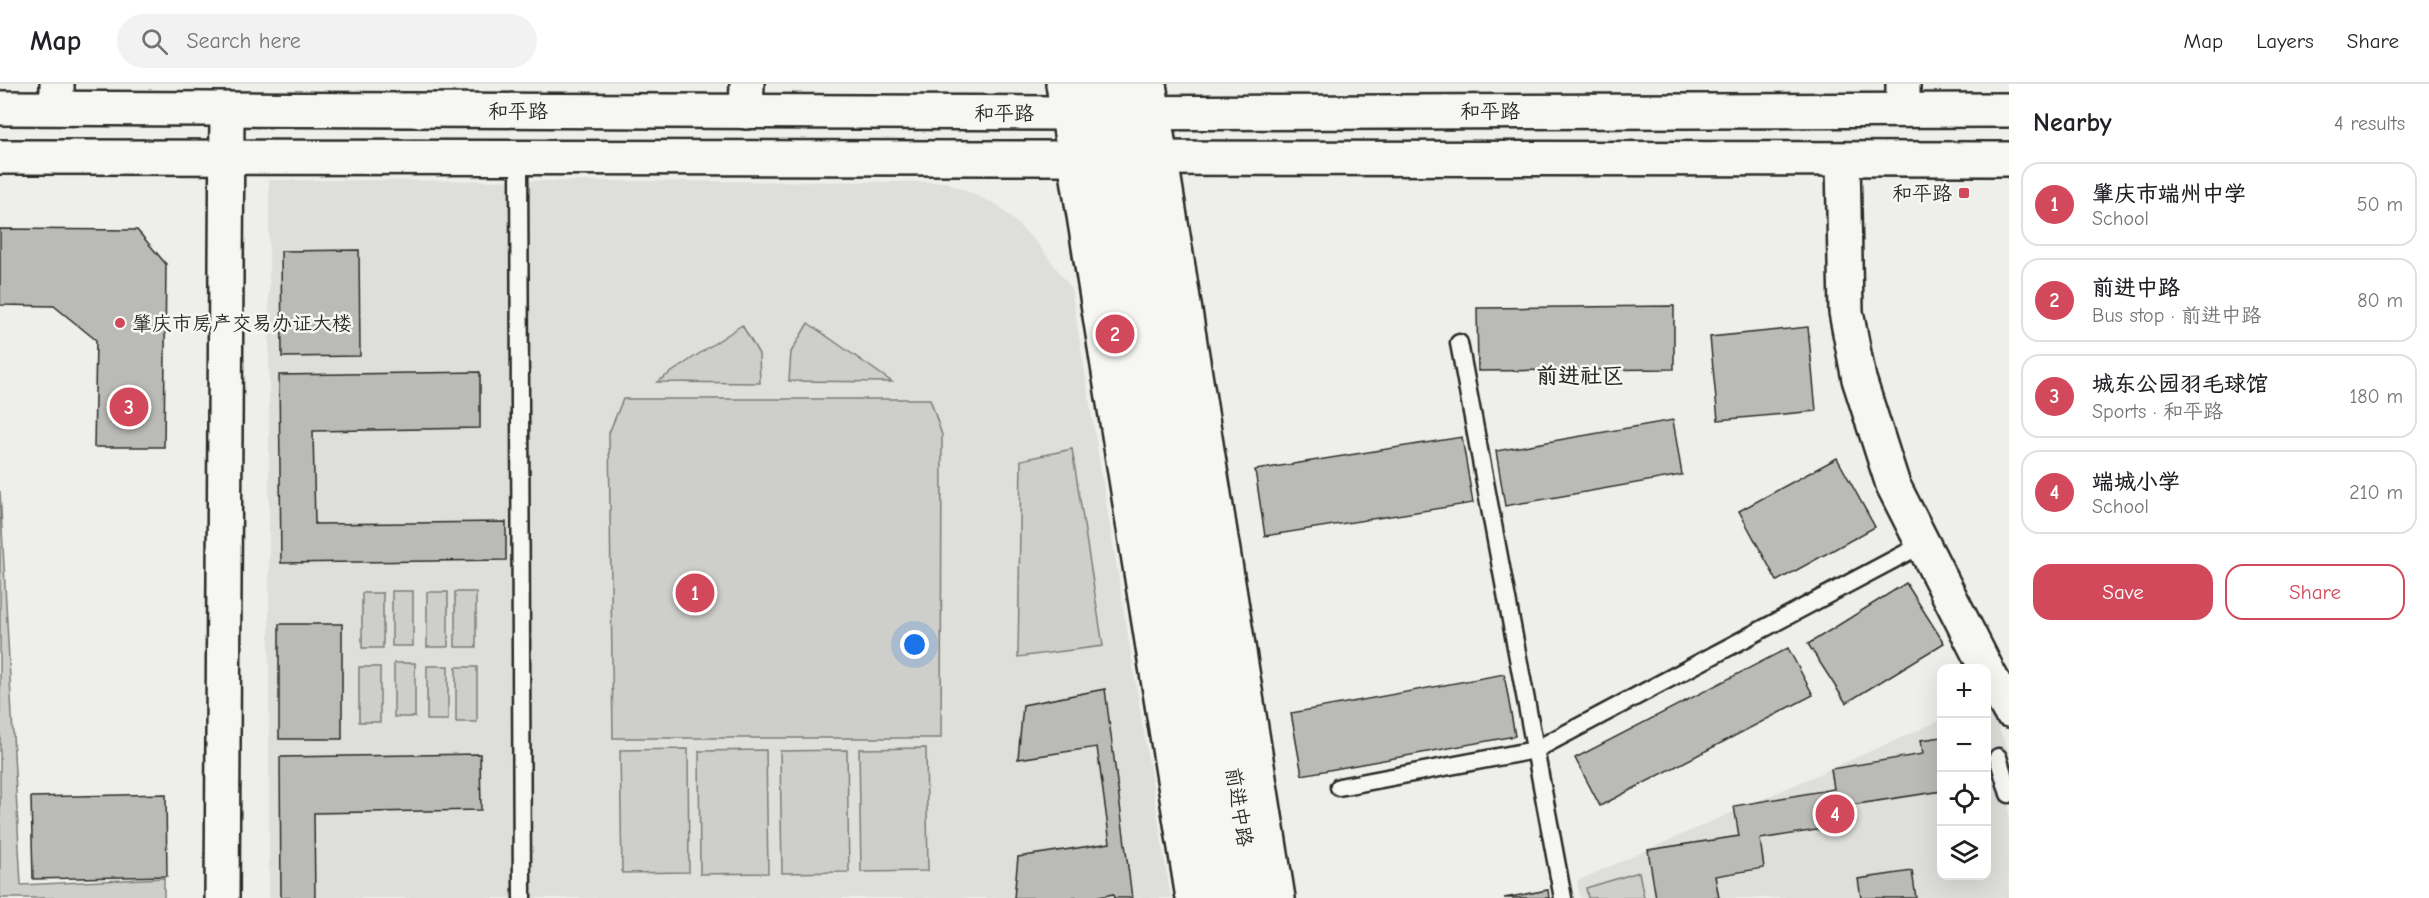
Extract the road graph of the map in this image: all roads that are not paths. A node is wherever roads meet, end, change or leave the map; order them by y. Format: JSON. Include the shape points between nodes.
{"nodes":[{"id":1,"x":57,"y":96,"type":"edge"},
{"id":2,"x":1903,"y":97,"type":"edge"},
{"id":3,"x":747,"y":98,"type":"edge"},
{"id":4,"x":1109,"y":98,"type":"edge"},
{"id":5,"x":0,"y":108,"type":"edge"},
{"id":6,"x":227,"y":110,"type":"junction"},
{"id":7,"x":2009,"y":110,"type":"edge"},
{"id":8,"x":0,"y":157,"type":"edge"},
{"id":9,"x":226,"y":158,"type":"junction"},
{"id":10,"x":519,"y":158,"type":"junction"},
{"id":11,"x":1119,"y":158,"type":"junction"},
{"id":12,"x":2009,"y":159,"type":"edge"},
{"id":13,"x":1843,"y":160,"type":"junction"},
{"id":14,"x":1459,"y":344,"type":"dead end"},
{"id":15,"x":1923,"y":544,"type":"junction"},
{"id":16,"x":1983,"y":664,"type":"edge"},
{"id":17,"x":1991,"y":678,"type":"edge"},
{"id":18,"x":2009,"y":710,"type":"edge"},
{"id":19,"x":1535,"y":750,"type":"junction"},
{"id":20,"x":1998,"y":758,"type":"dead end"},
{"id":21,"x":1339,"y":787,"type":"dead end"},
{"id":22,"x":2009,"y":794,"type":"edge"},
{"id":23,"x":222,"y":898,"type":"edge"},
{"id":24,"x":522,"y":898,"type":"edge"},
{"id":25,"x":1193,"y":898,"type":"edge"},
{"id":26,"x":1222,"y":898,"type":"edge"},
{"id":27,"x":1254,"y":898,"type":"edge"},
{"id":28,"x":1278,"y":898,"type":"edge"},
{"id":29,"x":1563,"y":898,"type":"edge"}],
"edges":[{"from":1,"to":5,"type":"street","name":"和平路"},
{"from":1,"to":6,"type":"street","name":"和平路"},
{"from":2,"to":4,"type":"street","name":"和平路"},
{"from":2,"to":7,"type":"street","name":"和平路"},
{"from":3,"to":4,"type":"street","name":"和平路"},
{"from":3,"to":6,"type":"street","name":"和平路"},
{"from":4,"to":11,"type":"street"},
{"from":4,"to":11,"type":"street"},
{"from":6,"to":9,"type":"street"},
{"from":8,"to":9,"type":"street"},
{"from":9,"to":10,"type":"street"},
{"from":9,"to":23,"type":"street"},
{"from":10,"to":11,"type":"street"},
{"from":10,"to":24,"type":"lane"},
{"from":11,"to":13,"type":"street"},
{"from":11,"to":25,"type":"street"},
{"from":11,"to":26,"type":"street"},
{"from":11,"to":27,"type":"street","name":"前进中路"},
{"from":11,"to":28,"type":"street","name":"前进中路"},
{"from":12,"to":13,"type":"street"},
{"from":13,"to":15,"type":"street","via":[[1846,312],[1859,379],[1893,485]]},
{"from":14,"to":19,"type":"lane"},
{"from":15,"to":16,"type":"street"},
{"from":15,"to":19,"type":"lane"},
{"from":17,"to":18,"type":"street"},
{"from":19,"to":21,"type":"lane"},
{"from":19,"to":29,"type":"lane"},
{"from":20,"to":22,"type":"lane"}]}
